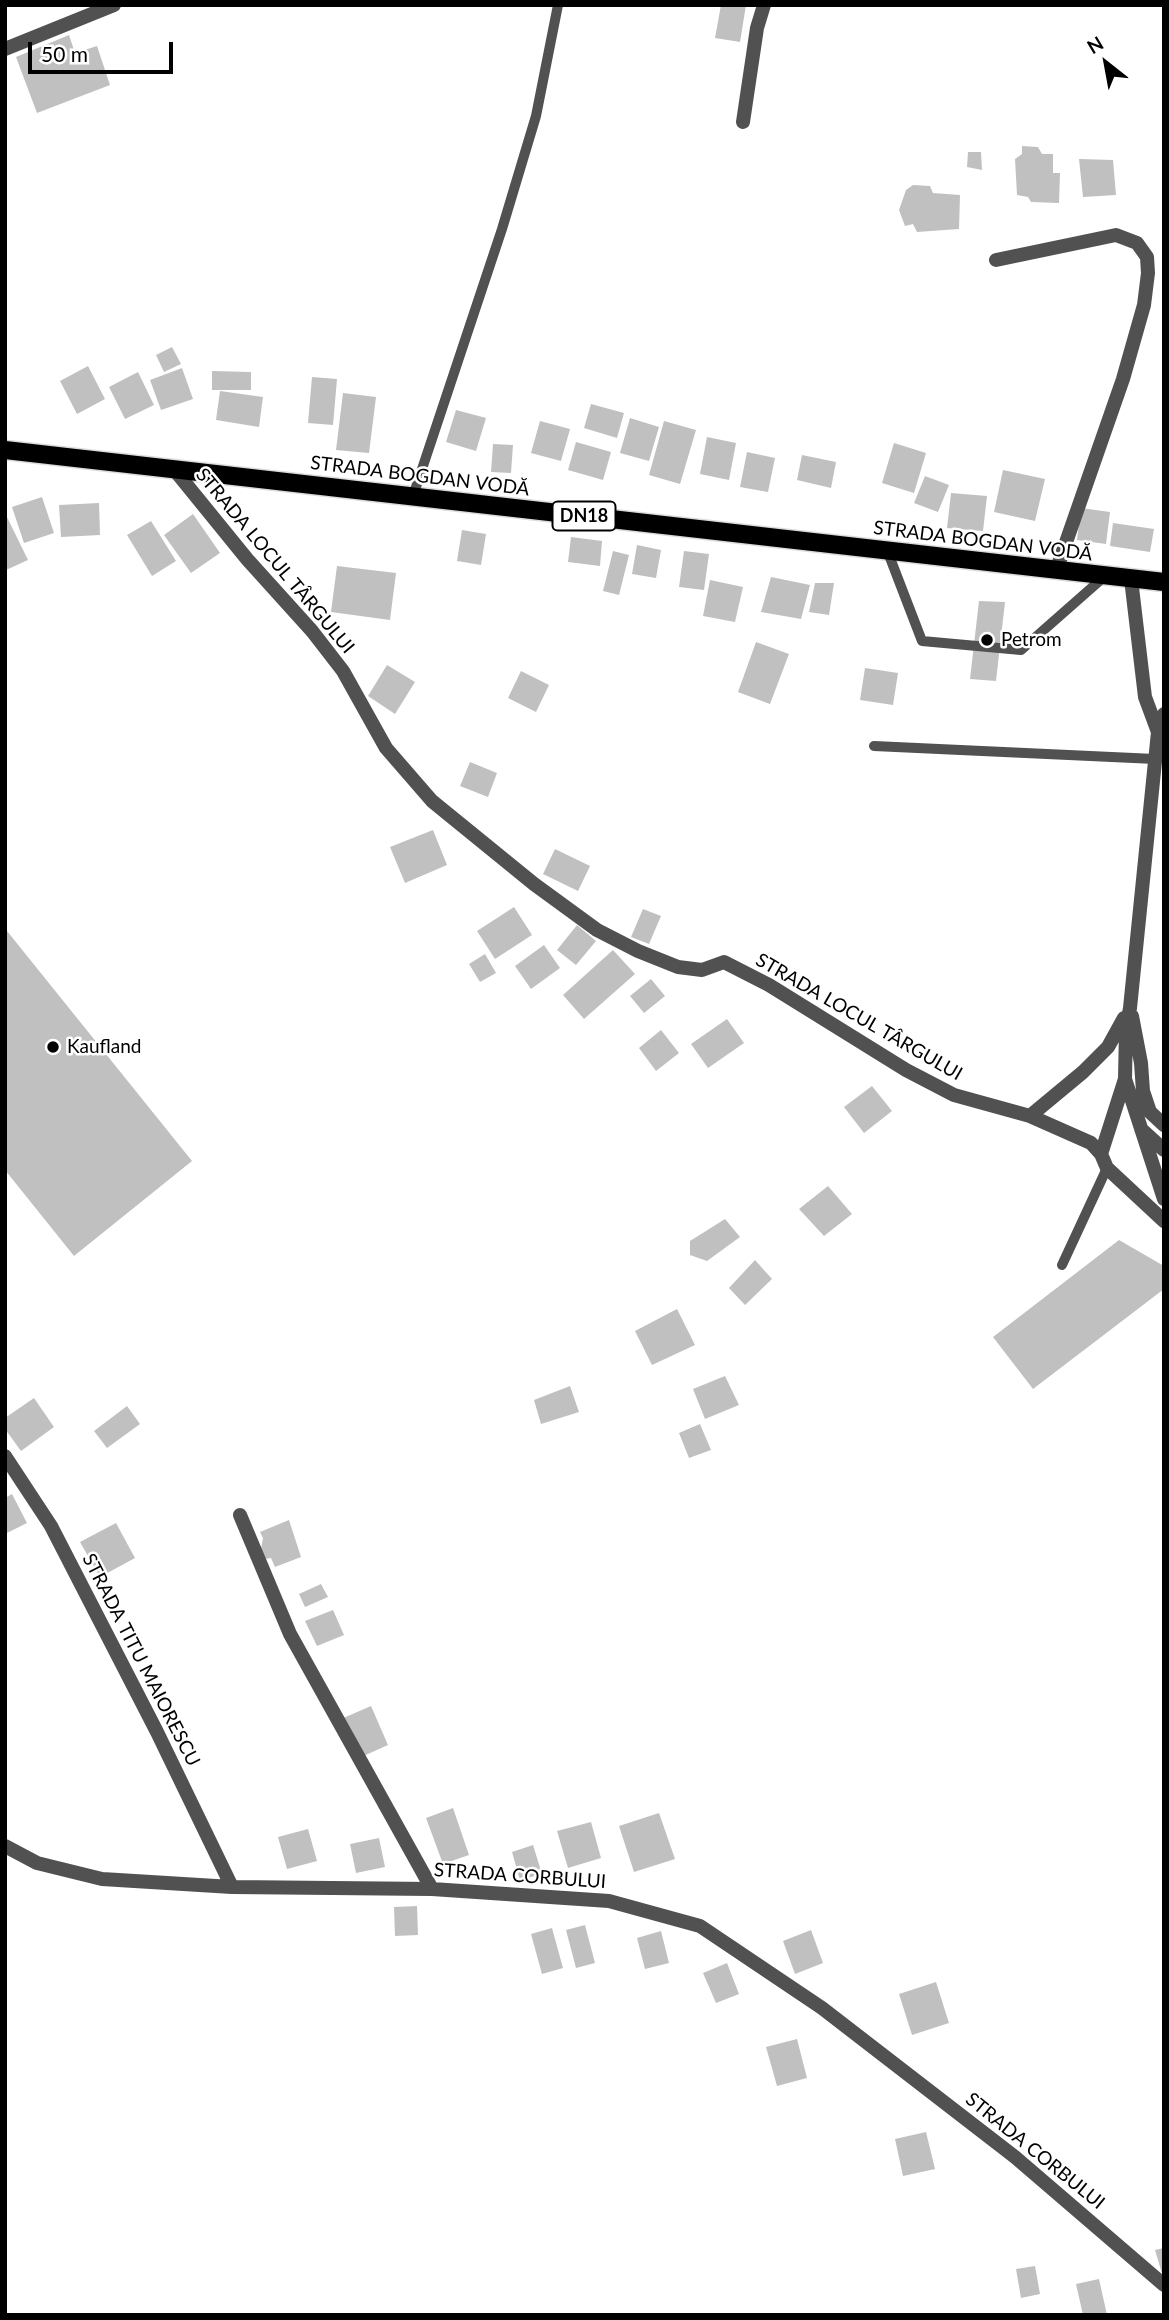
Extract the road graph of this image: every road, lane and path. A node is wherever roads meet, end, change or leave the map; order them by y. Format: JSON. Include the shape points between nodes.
{"nodes":[{"id":1,"x":114,"y":5,"type":"edge"},
{"id":2,"x":558,"y":5,"type":"edge"},
{"id":3,"x":764,"y":5,"type":"edge"},
{"id":4,"x":5,"y":49,"type":"edge"},
{"id":5,"x":743,"y":122,"type":"dead end"},
{"id":6,"x":996,"y":260,"type":"dead end"},
{"id":7,"x":5,"y":450,"type":"edge"},
{"id":8,"x":173,"y":468,"type":"junction"},
{"id":9,"x":413,"y":496,"type":"junction"},
{"id":10,"x":887,"y":551,"type":"junction"},
{"id":11,"x":1056,"y":571,"type":"junction"},
{"id":12,"x":1105,"y":576,"type":"junction"},
{"id":13,"x":1130,"y":579,"type":"junction"},
{"id":14,"x":1164,"y":582,"type":"edge"},
{"id":15,"x":1164,"y":714,"type":"edge"},
{"id":16,"x":1158,"y":732,"type":"junction"},
{"id":17,"x":874,"y":747,"type":"dead end"},
{"id":18,"x":1155,"y":760,"type":"junction"},
{"id":19,"x":1130,"y":1008,"type":"junction"},
{"id":20,"x":1125,"y":1079,"type":"junction"},
{"id":21,"x":1030,"y":1116,"type":"junction"},
{"id":22,"x":1164,"y":1125,"type":"edge"},
{"id":23,"x":1141,"y":1129,"type":"junction"},
{"id":24,"x":1164,"y":1150,"type":"edge"},
{"id":25,"x":1104,"y":1161,"type":"junction"},
{"id":26,"x":1164,"y":1199,"type":"edge"},
{"id":27,"x":1164,"y":1221,"type":"edge"},
{"id":28,"x":1062,"y":1265,"type":"dead end"},
{"id":29,"x":5,"y":1456,"type":"edge"},
{"id":30,"x":240,"y":1515,"type":"dead end"},
{"id":31,"x":5,"y":1846,"type":"edge"},
{"id":32,"x":232,"y":1887,"type":"junction"},
{"id":33,"x":432,"y":1889,"type":"junction"},
{"id":34,"x":1164,"y":2285,"type":"edge"}],
"edges":[{"from":1,"to":4,"type":"street"},
{"from":2,"to":9,"type":"lane","via":[[536,116]]},
{"from":3,"to":5,"type":"street"},
{"from":6,"to":11,"type":"street","via":[[1116,235],[1137,243],[1147,257],[1144,305],[1123,379]]},
{"from":7,"to":8,"type":"main road","name":"STRADA BOGDAN VODĂ","number":"DN18"},
{"from":8,"to":9,"type":"main road","name":"STRADA BOGDAN VODĂ","number":"DN18"},
{"from":8,"to":21,"type":"street","name":"STRADA LOCUL TÂRGULUI","via":[[343,671],[386,748],[405,770],[460,826],[534,884],[597,930],[638,951],[678,967],[702,970],[724,962],[954,1095]]},
{"from":9,"to":10,"type":"main road","name":"STRADA BOGDAN VODĂ","number":"DN18"},
{"from":10,"to":11,"type":"main road","name":"STRADA BOGDAN VODĂ","number":"DN18"},
{"from":10,"to":12,"type":"lane","via":[[922,641],[1021,650]]},
{"from":11,"to":12,"type":"main road","name":"STRADA BOGDAN VODĂ","number":"DN18"},
{"from":12,"to":13,"type":"main road","name":"STRADA BOGDAN VODĂ","number":"DN18"},
{"from":13,"to":14,"type":"main road","name":"STRADA BOGDAN VODĂ","number":"DN18"},
{"from":13,"to":16,"type":"street","via":[[1145,697]]},
{"from":15,"to":16,"type":"street"},
{"from":16,"to":18,"type":"street"},
{"from":17,"to":18,"type":"lane"},
{"from":18,"to":19,"type":"street"},
{"from":19,"to":20,"type":"street"},
{"from":19,"to":21,"type":"street","via":[[1108,1047]]},
{"from":19,"to":22,"type":"street","via":[[1143,1091],[1150,1112]]},
{"from":20,"to":23,"type":"street"},
{"from":20,"to":25,"type":"street"},
{"from":21,"to":25,"type":"street","name":"STRADA LOCUL TÂRGULUI","via":[[1091,1143]]},
{"from":23,"to":24,"type":"street"},
{"from":23,"to":26,"type":"street"},
{"from":25,"to":27,"type":"street","name":"STRADA LOCUL TÂRGULUI"},
{"from":25,"to":28,"type":"lane"},
{"from":29,"to":32,"type":"street","name":"STRADA TITU MAIORESCU","via":[[51,1526]]},
{"from":30,"to":33,"type":"street","via":[[290,1634]]},
{"from":31,"to":32,"type":"street","name":"STRADA CORBULUI","via":[[37,1863],[102,1879]]},
{"from":32,"to":33,"type":"street","name":"STRADA CORBULUI"},
{"from":33,"to":34,"type":"street","name":"STRADA CORBULUI","via":[[609,1901],[699,1926],[822,2008],[1015,2157]]}]}
